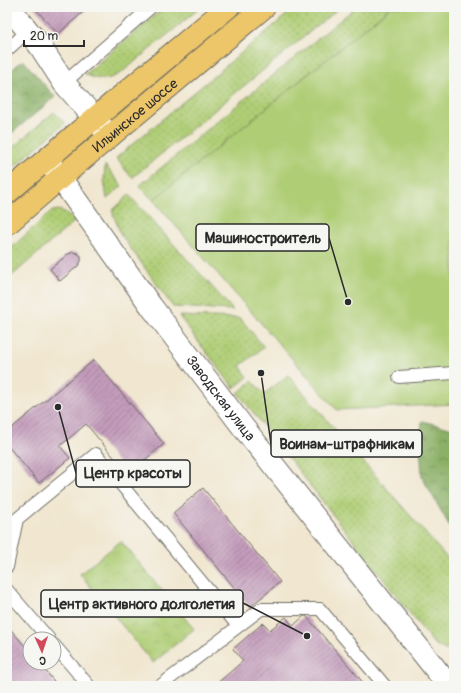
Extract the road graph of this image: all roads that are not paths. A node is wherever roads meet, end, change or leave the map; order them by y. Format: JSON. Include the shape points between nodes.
{"nodes":[{"id":1,"x":9,"y":7,"type":"edge"},
{"id":2,"x":151,"y":7,"type":"edge"},
{"id":3,"x":228,"y":7,"type":"edge"},
{"id":4,"x":264,"y":7,"type":"edge"},
{"id":5,"x":28,"y":31,"type":"junction"},
{"id":6,"x":7,"y":50,"type":"edge"},
{"id":7,"x":64,"y":83,"type":"junction"},
{"id":8,"x":95,"y":118,"type":"junction"},
{"id":9,"x":110,"y":136,"type":"junction"},
{"id":10,"x":47,"y":159,"type":"junction"},
{"id":11,"x":60,"y":178,"type":"junction"},
{"id":12,"x":7,"y":193,"type":"edge"},
{"id":13,"x":7,"y":224,"type":"edge"},
{"id":14,"x":454,"y":373,"type":"edge"},
{"id":15,"x":399,"y":377,"type":"dead end"},
{"id":16,"x":7,"y":567,"type":"edge"},
{"id":17,"x":7,"y":590,"type":"edge"},
{"id":18,"x":238,"y":626,"type":"junction"},
{"id":19,"x":42,"y":631,"type":"edge"},
{"id":20,"x":62,"y":654,"type":"edge"},
{"id":21,"x":450,"y":681,"type":"edge"},
{"id":22,"x":89,"y":686,"type":"edge"},
{"id":23,"x":160,"y":686,"type":"edge"},
{"id":24,"x":385,"y":686,"type":"edge"}],
"edges":[{"from":1,"to":5,"type":"street"},
{"from":2,"to":7,"type":"lane"},
{"from":3,"to":8,"type":"main road","name":"Ильинское шоссе"},
{"from":4,"to":9,"type":"main road","name":"Ильинское шоссе"},
{"from":5,"to":6,"type":"lane"},
{"from":5,"to":7,"type":"street"},
{"from":7,"to":8,"type":"street"},
{"from":8,"to":9,"type":"street"},
{"from":8,"to":10,"type":"main road","name":"Ильинское шоссе"},
{"from":9,"to":11,"type":"main road","name":"Ильинское шоссе"},
{"from":10,"to":11,"type":"street","name":"Заводская улица"},
{"from":10,"to":12,"type":"main road","name":"Ильинское шоссе"},
{"from":11,"to":13,"type":"main road","name":"Ильинское шоссе"},
{"from":11,"to":21,"type":"street","name":"Заводская улица","via":[[155,312],[248,433]]},
{"from":14,"to":15,"type":"lane"},
{"from":16,"to":18,"type":"lane","via":[[17,519],[96,454]]},
{"from":17,"to":19,"type":"lane"},
{"from":18,"to":23,"type":"lane"},
{"from":18,"to":24,"type":"lane","via":[[261,609],[320,609]]},
{"from":20,"to":22,"type":"lane"}]}
